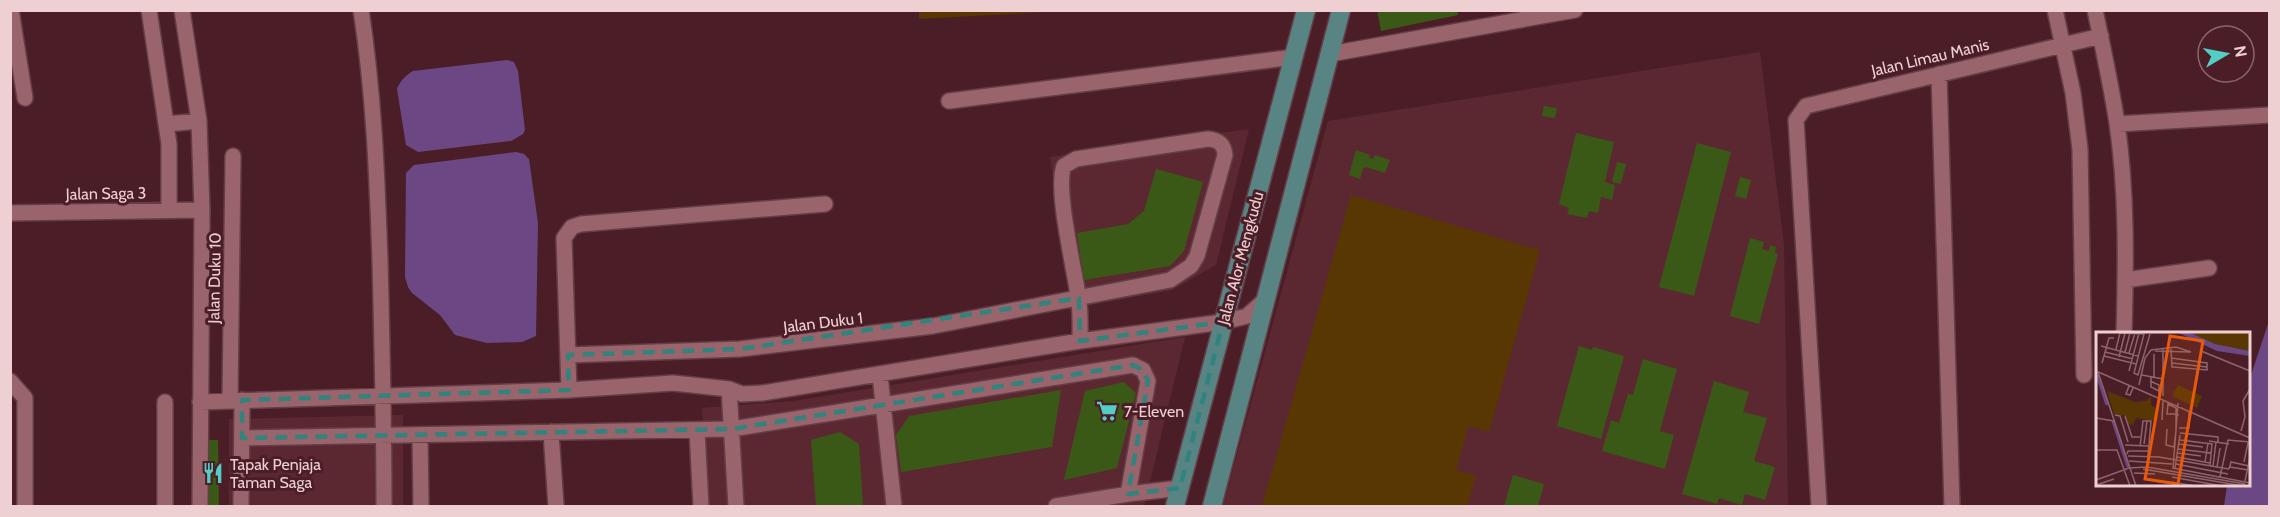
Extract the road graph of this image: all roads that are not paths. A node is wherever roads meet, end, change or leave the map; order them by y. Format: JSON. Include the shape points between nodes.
{"nodes":[{"id":1,"x":11,"y":10,"type":"edge"},
{"id":2,"x":149,"y":10,"type":"edge"},
{"id":3,"x":183,"y":10,"type":"edge"},
{"id":4,"x":361,"y":10,"type":"edge"},
{"id":5,"x":1306,"y":10,"type":"edge"},
{"id":6,"x":1341,"y":10,"type":"edge"},
{"id":7,"x":1575,"y":10,"type":"edge"},
{"id":8,"x":2055,"y":10,"type":"edge"},
{"id":9,"x":2095,"y":10,"type":"edge"},
{"id":10,"x":2101,"y":36,"type":"junction"},
{"id":11,"x":2062,"y":44,"type":"junction"},
{"id":12,"x":1330,"y":54,"type":"junction"},
{"id":13,"x":1294,"y":57,"type":"junction"},
{"id":14,"x":1939,"y":74,"type":"junction"},
{"id":15,"x":25,"y":98,"type":"dead end"},
{"id":16,"x":949,"y":101,"type":"dead end"},
{"id":17,"x":2270,"y":115,"type":"edge"},
{"id":18,"x":199,"y":121,"type":"junction"},
{"id":19,"x":167,"y":124,"type":"junction"},
{"id":20,"x":2117,"y":124,"type":"junction"},
{"id":21,"x":233,"y":156,"type":"dead end"},
{"id":22,"x":825,"y":204,"type":"dead end"},
{"id":23,"x":169,"y":210,"type":"junction"},
{"id":24,"x":202,"y":210,"type":"junction"},
{"id":25,"x":10,"y":213,"type":"edge"},
{"id":26,"x":2209,"y":268,"type":"dead end"},
{"id":27,"x":2125,"y":280,"type":"junction"},
{"id":28,"x":1079,"y":298,"type":"junction"},
{"id":29,"x":1266,"y":299,"type":"junction"},
{"id":30,"x":1223,"y":322,"type":"junction"},
{"id":31,"x":2124,"y":332,"type":"edge"},
{"id":32,"x":1080,"y":341,"type":"junction"},
{"id":33,"x":2090,"y":354,"type":"edge"},
{"id":34,"x":568,"y":355,"type":"junction"},
{"id":35,"x":880,"y":375,"type":"junction"},
{"id":36,"x":2084,"y":375,"type":"dead end"},
{"id":37,"x":10,"y":381,"type":"edge"},
{"id":38,"x":729,"y":389,"type":"junction"},
{"id":39,"x":569,"y":390,"type":"junction"},
{"id":40,"x":384,"y":396,"type":"junction"},
{"id":41,"x":236,"y":400,"type":"junction"},
{"id":42,"x":165,"y":402,"type":"dead end"},
{"id":43,"x":200,"y":402,"type":"junction"},
{"id":44,"x":883,"y":405,"type":"junction"},
{"id":45,"x":732,"y":429,"type":"junction"},
{"id":46,"x":697,"y":430,"type":"junction"},
{"id":47,"x":551,"y":432,"type":"junction"},
{"id":48,"x":384,"y":435,"type":"junction"},
{"id":49,"x":420,"y":435,"type":"junction"},
{"id":50,"x":242,"y":438,"type":"junction"},
{"id":51,"x":1180,"y":488,"type":"junction"},
{"id":52,"x":1128,"y":494,"type":"junction"},
{"id":53,"x":25,"y":507,"type":"edge"},
{"id":54,"x":165,"y":507,"type":"edge"},
{"id":55,"x":200,"y":507,"type":"edge"},
{"id":56,"x":241,"y":507,"type":"edge"},
{"id":57,"x":384,"y":507,"type":"edge"},
{"id":58,"x":421,"y":507,"type":"edge"},
{"id":59,"x":556,"y":507,"type":"edge"},
{"id":60,"x":701,"y":507,"type":"edge"},
{"id":61,"x":736,"y":507,"type":"edge"},
{"id":62,"x":894,"y":507,"type":"edge"},
{"id":63,"x":1056,"y":507,"type":"edge"},
{"id":64,"x":1175,"y":507,"type":"edge"},
{"id":65,"x":1212,"y":507,"type":"edge"},
{"id":66,"x":1818,"y":507,"type":"edge"},
{"id":67,"x":1952,"y":507,"type":"edge"}],
"edges":[{"from":1,"to":15,"type":"street"},
{"from":2,"to":19,"type":"street"},
{"from":3,"to":18,"type":"street"},
{"from":4,"to":40,"type":"street","via":[[376,145]]},
{"from":5,"to":13,"type":"main road","name":"Jalan Alor Mengkudu"},
{"from":6,"to":12,"type":"main road"},
{"from":7,"to":12,"type":"street"},
{"from":8,"to":11,"type":"street"},
{"from":9,"to":10,"type":"street"},
{"from":10,"to":11,"type":"street","name":"Jalan Limau Manis"},
{"from":10,"to":20,"type":"street"},
{"from":11,"to":14,"type":"street","name":"Jalan Limau Manis"},
{"from":11,"to":33,"type":"street","via":[[2078,118]]},
{"from":12,"to":29,"type":"main road"},
{"from":13,"to":16,"type":"street"},
{"from":13,"to":30,"type":"main road","name":"Jalan Alor Mengkudu"},
{"from":14,"to":66,"type":"street","name":"Jalan Limau Manis","via":[[1806,106],[1796,120]]},
{"from":14,"to":67,"type":"street"},
{"from":17,"to":20,"type":"street"},
{"from":18,"to":19,"type":"street"},
{"from":18,"to":24,"type":"street"},
{"from":19,"to":23,"type":"street"},
{"from":20,"to":27,"type":"street"},
{"from":21,"to":41,"type":"street","name":"Jalan Duku 10"},
{"from":22,"to":34,"type":"street","via":[[572,227],[564,238]]},
{"from":23,"to":24,"type":"street","name":"Jalan Saga 3"},
{"from":23,"to":25,"type":"street","name":"Jalan Saga 3"},
{"from":24,"to":43,"type":"street"},
{"from":26,"to":27,"type":"street"},
{"from":27,"to":31,"type":"street"},
{"from":28,"to":28,"type":"street","name":"Jalan Duku 1","via":[[1064,205],[1064,166],[1077,159],[1208,139],[1221,143],[1226,155],[1191,266],[1170,280]]},
{"from":28,"to":32,"type":"street"},
{"from":28,"to":34,"type":"street","name":"Jalan Duku 1","via":[[933,326],[819,341],[740,349]]},
{"from":29,"to":30,"type":"street","via":[[1247,316]]},
{"from":29,"to":65,"type":"main road"},
{"from":30,"to":32,"type":"street"},
{"from":30,"to":51,"type":"main road","name":"Jalan Alor Mengkudu"},
{"from":32,"to":35,"type":"street"},
{"from":33,"to":36,"type":"street"},
{"from":34,"to":39,"type":"street"},
{"from":35,"to":38,"type":"street","via":[[762,393],[742,394]]},
{"from":35,"to":44,"type":"street"},
{"from":37,"to":53,"type":"street","via":[[25,398]]},
{"from":38,"to":39,"type":"street","via":[[666,383]]},
{"from":38,"to":45,"type":"street"},
{"from":39,"to":40,"type":"street"},
{"from":40,"to":41,"type":"street"},
{"from":40,"to":48,"type":"street"},
{"from":41,"to":43,"type":"street"},
{"from":41,"to":50,"type":"street","name":"Jalan Duku 10"},
{"from":42,"to":54,"type":"street"},
{"from":43,"to":55,"type":"street"},
{"from":44,"to":45,"type":"street"},
{"from":44,"to":52,"type":"street","via":[[1133,365],[1143,370],[1148,381]]},
{"from":44,"to":62,"type":"street"},
{"from":45,"to":46,"type":"street"},
{"from":45,"to":61,"type":"street"},
{"from":46,"to":47,"type":"street"},
{"from":46,"to":60,"type":"street"},
{"from":47,"to":49,"type":"street"},
{"from":47,"to":59,"type":"street"},
{"from":48,"to":49,"type":"street"},
{"from":48,"to":50,"type":"street"},
{"from":48,"to":57,"type":"street"},
{"from":49,"to":58,"type":"street"},
{"from":50,"to":56,"type":"street","name":"Jalan Duku 10"},
{"from":51,"to":52,"type":"street"},
{"from":51,"to":64,"type":"main road","name":"Jalan Alor Mengkudu"},
{"from":52,"to":63,"type":"street"}]}
